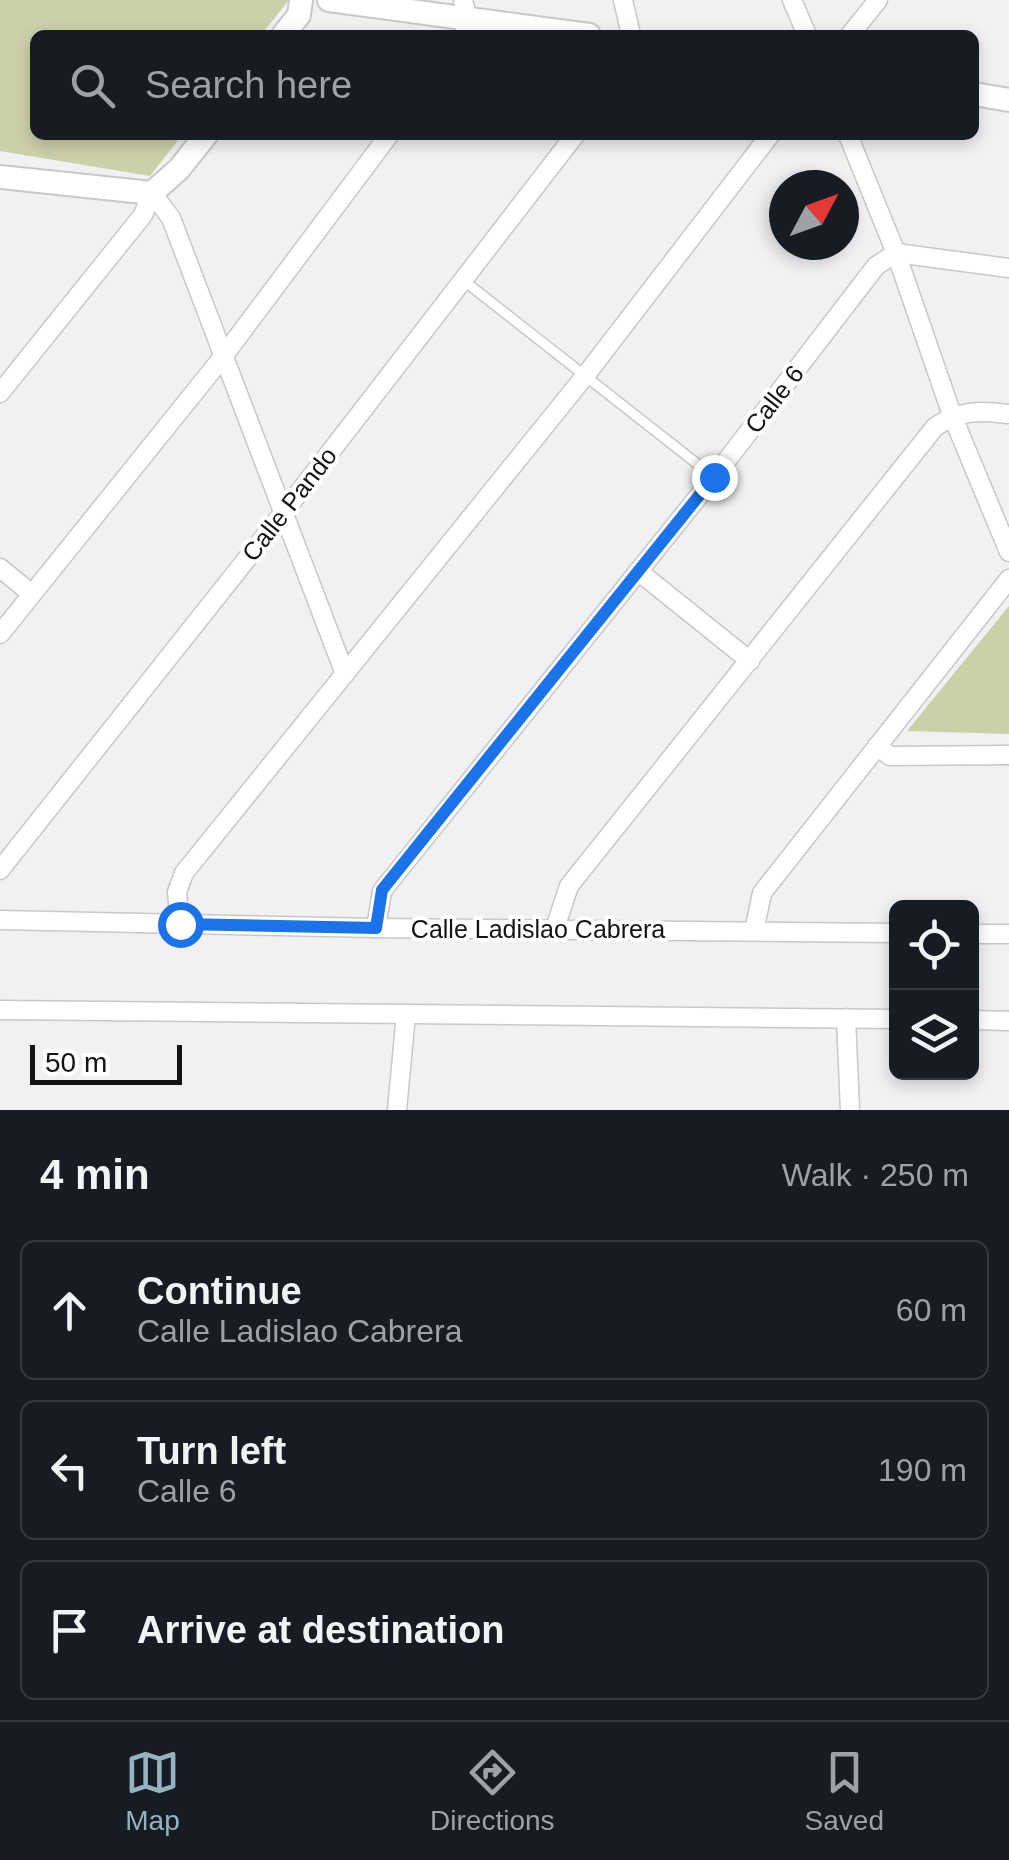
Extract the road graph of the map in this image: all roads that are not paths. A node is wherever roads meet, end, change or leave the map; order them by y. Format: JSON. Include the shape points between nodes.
{"nodes":[{"id":1,"x":301,"y":0,"type":"edge"},
{"id":2,"x":329,"y":0,"type":"edge"},
{"id":3,"x":623,"y":0,"type":"edge"},
{"id":4,"x":792,"y":0,"type":"edge"},
{"id":5,"x":878,"y":0,"type":"edge"},
{"id":6,"x":465,"y":17,"type":"edge"},
{"id":7,"x":287,"y":30,"type":"edge"},
{"id":8,"x":555,"y":30,"type":"edge"},
{"id":9,"x":630,"y":30,"type":"edge"},
{"id":10,"x":805,"y":30,"type":"edge"},
{"id":11,"x":854,"y":30,"type":"edge"},
{"id":12,"x":979,"y":95,"type":"edge"},
{"id":13,"x":1009,"y":100,"type":"edge"},
{"id":14,"x":202,"y":140,"type":"edge"},
{"id":15,"x":385,"y":140,"type":"edge"},
{"id":16,"x":571,"y":140,"type":"edge"},
{"id":17,"x":766,"y":140,"type":"edge"},
{"id":18,"x":850,"y":140,"type":"edge"},
{"id":19,"x":0,"y":178,"type":"edge"},
{"id":20,"x":152,"y":193,"type":"junction"},
{"id":21,"x":896,"y":252,"type":"junction"},
{"id":22,"x":1009,"y":268,"type":"edge"},
{"id":23,"x":463,"y":280,"type":"junction"},
{"id":24,"x":222,"y":358,"type":"junction"},
{"id":25,"x":585,"y":376,"type":"junction"},
{"id":26,"x":0,"y":393,"type":"edge"},
{"id":27,"x":1009,"y":414,"type":"edge"},
{"id":28,"x":952,"y":416,"type":"junction"},
{"id":29,"x":714,"y":477,"type":"junction"},
{"id":30,"x":284,"y":512,"type":"junction"},
{"id":31,"x":1009,"y":552,"type":"edge"},
{"id":32,"x":0,"y":568,"type":"edge"},
{"id":33,"x":638,"y":571,"type":"junction"},
{"id":34,"x":1009,"y":579,"type":"edge"},
{"id":35,"x":32,"y":594,"type":"junction"},
{"id":36,"x":0,"y":634,"type":"edge"},
{"id":37,"x":750,"y":661,"type":"junction"},
{"id":38,"x":345,"y":674,"type":"junction"},
{"id":39,"x":877,"y":746,"type":"junction"},
{"id":40,"x":1009,"y":755,"type":"edge"},
{"id":41,"x":0,"y":870,"type":"edge"},
{"id":42,"x":0,"y":920,"type":"edge"},
{"id":43,"x":180,"y":924,"type":"junction"},
{"id":44,"x":376,"y":928,"type":"junction"},
{"id":45,"x":555,"y":928,"type":"junction"},
{"id":46,"x":754,"y":932,"type":"junction"},
{"id":47,"x":889,"y":933,"type":"edge"},
{"id":48,"x":979,"y":934,"type":"edge"},
{"id":49,"x":1009,"y":934,"type":"edge"},
{"id":50,"x":0,"y":1010,"type":"edge"},
{"id":51,"x":406,"y":1014,"type":"junction"},
{"id":52,"x":846,"y":1018,"type":"junction"},
{"id":53,"x":889,"y":1018,"type":"edge"},
{"id":54,"x":979,"y":1020,"type":"edge"},
{"id":55,"x":1009,"y":1020,"type":"edge"},
{"id":56,"x":397,"y":1110,"type":"edge"},
{"id":57,"x":850,"y":1110,"type":"edge"}],
"edges":[{"from":1,"to":7,"type":"street"},
{"from":2,"to":6,"type":"street"},
{"from":3,"to":9,"type":"street"},
{"from":4,"to":10,"type":"street"},
{"from":5,"to":11,"type":"street"},
{"from":6,"to":8,"type":"street"},
{"from":12,"to":13,"type":"street"},
{"from":14,"to":20,"type":"street"},
{"from":15,"to":24,"type":"street"},
{"from":16,"to":23,"type":"street","name":"Calle Pando"},
{"from":17,"to":25,"type":"street"},
{"from":18,"to":21,"type":"street"},
{"from":19,"to":20,"type":"street"},
{"from":20,"to":24,"type":"street","via":[[171,218]]},
{"from":20,"to":26,"type":"street","via":[[142,215]]},
{"from":21,"to":22,"type":"street"},
{"from":21,"to":28,"type":"street"},
{"from":21,"to":29,"type":"street","name":"Calle 6","via":[[876,266]]},
{"from":23,"to":25,"type":"lane"},
{"from":23,"to":30,"type":"street","name":"Calle Pando"},
{"from":24,"to":30,"type":"street"},
{"from":24,"to":35,"type":"street"},
{"from":25,"to":29,"type":"lane"},
{"from":25,"to":38,"type":"street"},
{"from":27,"to":28,"type":"street","via":[[977,410]]},
{"from":28,"to":31,"type":"street"},
{"from":28,"to":37,"type":"street","via":[[935,427]]},
{"from":29,"to":33,"type":"street","name":"Calle 6"},
{"from":30,"to":38,"type":"street"},
{"from":30,"to":41,"type":"street","name":"Calle Pando"},
{"from":32,"to":35,"type":"street"},
{"from":33,"to":37,"type":"street"},
{"from":33,"to":44,"type":"street","name":"Calle 6","via":[[382,890]]},
{"from":34,"to":39,"type":"street"},
{"from":35,"to":36,"type":"street"},
{"from":37,"to":45,"type":"street","via":[[569,886]]},
{"from":38,"to":43,"type":"street","via":[[184,873],[177,892]]},
{"from":39,"to":40,"type":"street","via":[[890,756]]},
{"from":39,"to":46,"type":"street","via":[[762,893]]},
{"from":42,"to":43,"type":"street","name":"Calle Ladislao Cabrera"},
{"from":43,"to":44,"type":"street","name":"Calle Ladislao Cabrera"},
{"from":44,"to":45,"type":"street","name":"Calle Ladislao Cabrera"},
{"from":45,"to":46,"type":"street","name":"Calle Ladislao Cabrera"},
{"from":46,"to":47,"type":"street","name":"Calle Ladislao Cabrera"},
{"from":48,"to":49,"type":"street"},
{"from":50,"to":51,"type":"street"},
{"from":51,"to":52,"type":"street"},
{"from":51,"to":56,"type":"street"},
{"from":52,"to":53,"type":"street"},
{"from":52,"to":57,"type":"street"},
{"from":54,"to":55,"type":"street"}]}
